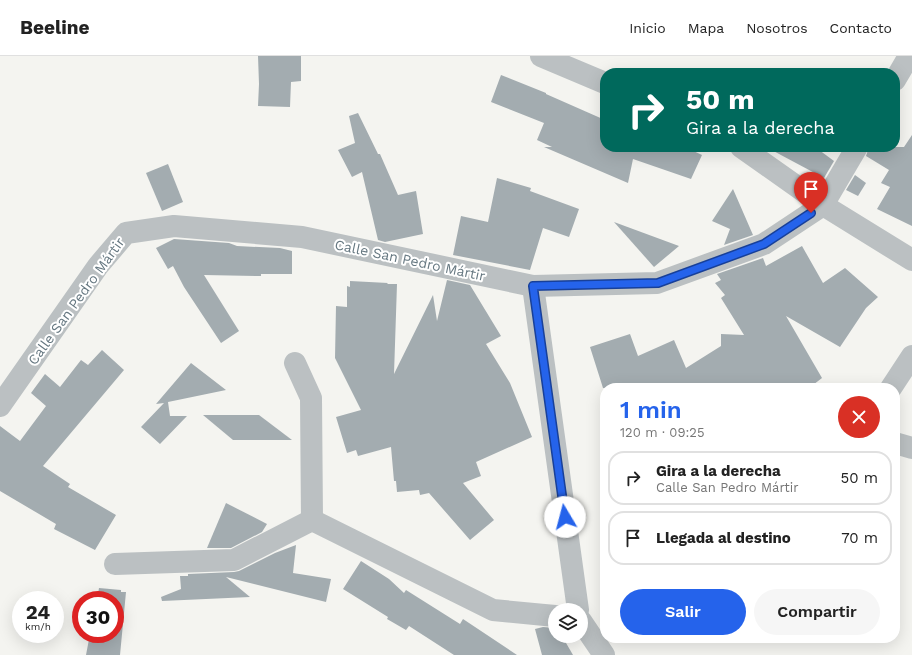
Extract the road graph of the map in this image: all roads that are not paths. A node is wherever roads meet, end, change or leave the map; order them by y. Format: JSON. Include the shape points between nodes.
{"nodes":[{"id":1,"x":541,"y":56,"type":"edge"},
{"id":2,"x":909,"y":56,"type":"edge"},
{"id":3,"x":900,"y":71,"type":"edge"},
{"id":4,"x":600,"y":81,"type":"edge"},
{"id":5,"x":749,"y":152,"type":"edge"},
{"id":6,"x":853,"y":152,"type":"edge"},
{"id":7,"x":823,"y":205,"type":"junction"},
{"id":8,"x":912,"y":260,"type":"edge"},
{"id":9,"x":533,"y":286,"type":"junction"},
{"id":10,"x":912,"y":356,"type":"edge"},
{"id":11,"x":295,"y":363,"type":"dead end"},
{"id":12,"x":894,"y":383,"type":"edge"},
{"id":13,"x":0,"y":406,"type":"edge"},
{"id":14,"x":900,"y":444,"type":"edge"},
{"id":15,"x":912,"y":448,"type":"edge"},
{"id":16,"x":312,"y":520,"type":"junction"},
{"id":17,"x":115,"y":564,"type":"dead end"},
{"id":18,"x":577,"y":603,"type":"edge"},
{"id":19,"x":548,"y":615,"type":"edge"},
{"id":20,"x":588,"y":631,"type":"edge"},
{"id":21,"x":604,"y":655,"type":"edge"}],
"edges":[{"from":1,"to":4,"type":"street"},
{"from":2,"to":3,"type":"street"},
{"from":5,"to":7,"type":"street"},
{"from":6,"to":7,"type":"street","name":"Calle San Pedro Mártir"},
{"from":7,"to":8,"type":"street"},
{"from":7,"to":9,"type":"street","name":"Calle San Pedro Mártir","via":[[764,244],[658,283]]},
{"from":9,"to":13,"type":"street","name":"Calle San Pedro Mártir","via":[[302,237],[174,226],[126,233],[98,266]]},
{"from":9,"to":18,"type":"street"},
{"from":10,"to":12,"type":"street"},
{"from":11,"to":16,"type":"street","via":[[311,398]]},
{"from":14,"to":15,"type":"street"},
{"from":16,"to":17,"type":"street","via":[[234,560]]},
{"from":16,"to":19,"type":"street","via":[[493,610]]},
{"from":20,"to":21,"type":"street"}]}
